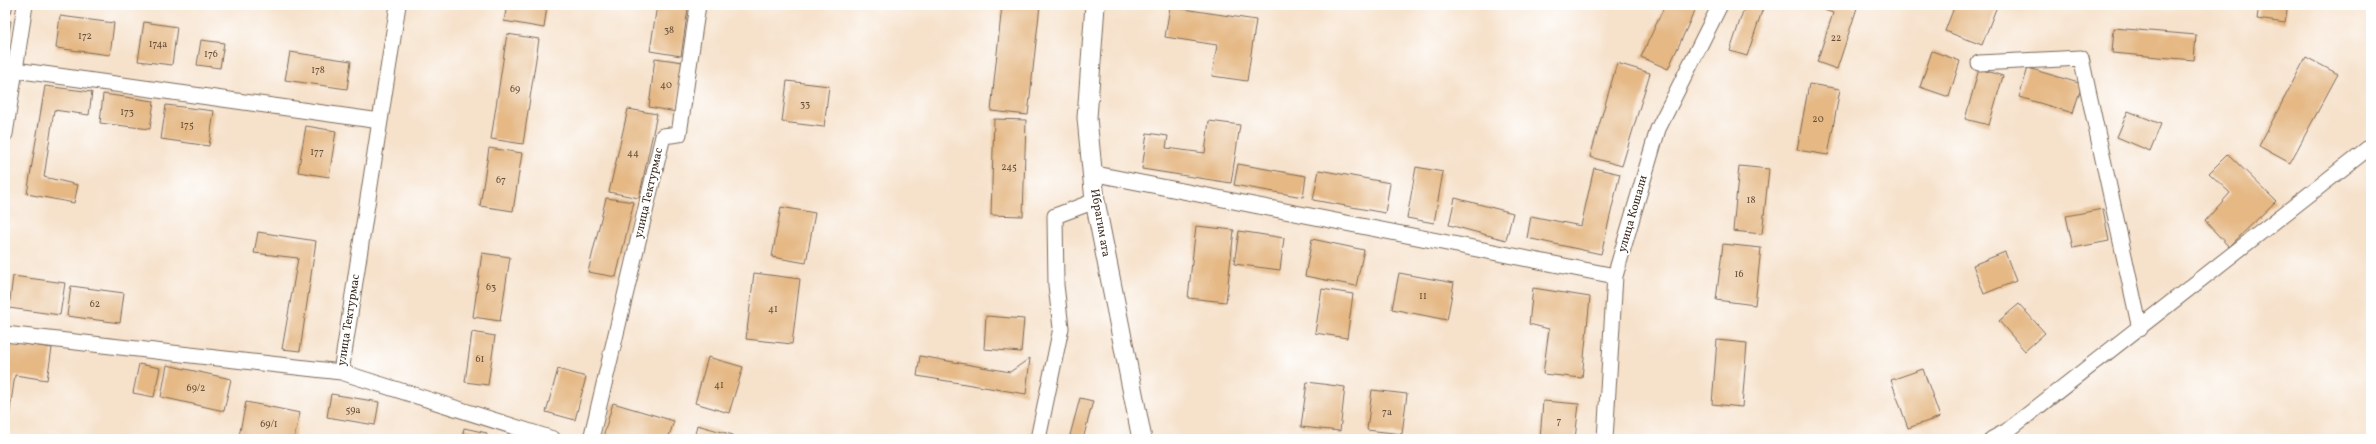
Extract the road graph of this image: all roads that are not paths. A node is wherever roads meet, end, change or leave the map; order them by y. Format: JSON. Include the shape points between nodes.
{"nodes":[{"id":1,"x":24,"y":5,"type":"edge"},
{"id":2,"x":398,"y":5,"type":"edge"},
{"id":3,"x":698,"y":5,"type":"edge"},
{"id":4,"x":1095,"y":5,"type":"edge"},
{"id":5,"x":1720,"y":5,"type":"edge"},
{"id":6,"x":1979,"y":63,"type":"dead end"},
{"id":7,"x":15,"y":70,"type":"junction"},
{"id":8,"x":380,"y":121,"type":"junction"},
{"id":9,"x":5,"y":134,"type":"edge"},
{"id":10,"x":2371,"y":146,"type":"edge"},
{"id":11,"x":1091,"y":173,"type":"junction"},
{"id":12,"x":1095,"y":201,"type":"junction"},
{"id":13,"x":1615,"y":276,"type":"junction"},
{"id":14,"x":2140,"y":329,"type":"junction"},
{"id":15,"x":5,"y":334,"type":"edge"},
{"id":16,"x":341,"y":372,"type":"junction"},
{"id":17,"x":552,"y":439,"type":"edge"},
{"id":18,"x":591,"y":439,"type":"edge"},
{"id":19,"x":1038,"y":439,"type":"edge"},
{"id":20,"x":1142,"y":439,"type":"edge"},
{"id":21,"x":1605,"y":439,"type":"edge"},
{"id":22,"x":1992,"y":439,"type":"edge"}],
"edges":[{"from":1,"to":7,"type":"street"},
{"from":2,"to":8,"type":"street","name":"улица Тектурмас"},
{"from":3,"to":18,"type":"street","name":"улица Тектурмас","via":[[679,134],[663,136]]},
{"from":4,"to":11,"type":"street","name":"Ибрагим ата","via":[[1087,118]]},
{"from":5,"to":13,"type":"street","name":"улица Кошали","via":[[1658,129]]},
{"from":6,"to":14,"type":"street","via":[[2081,58]]},
{"from":7,"to":8,"type":"street"},
{"from":7,"to":9,"type":"street"},
{"from":8,"to":16,"type":"street","name":"улица Тектурмас"},
{"from":10,"to":14,"type":"street"},
{"from":11,"to":12,"type":"street","name":"Ибрагим ата"},
{"from":11,"to":13,"type":"street"},
{"from":12,"to":19,"type":"street","via":[[1055,216],[1056,285],[1061,328]]},
{"from":12,"to":20,"type":"street","name":"Ибрагим ата"},
{"from":13,"to":21,"type":"street","name":"улица Кошали"},
{"from":14,"to":22,"type":"street","via":[[2007,431]]},
{"from":15,"to":16,"type":"street","name":"улица Тектурмас"},
{"from":16,"to":17,"type":"street"}]}
